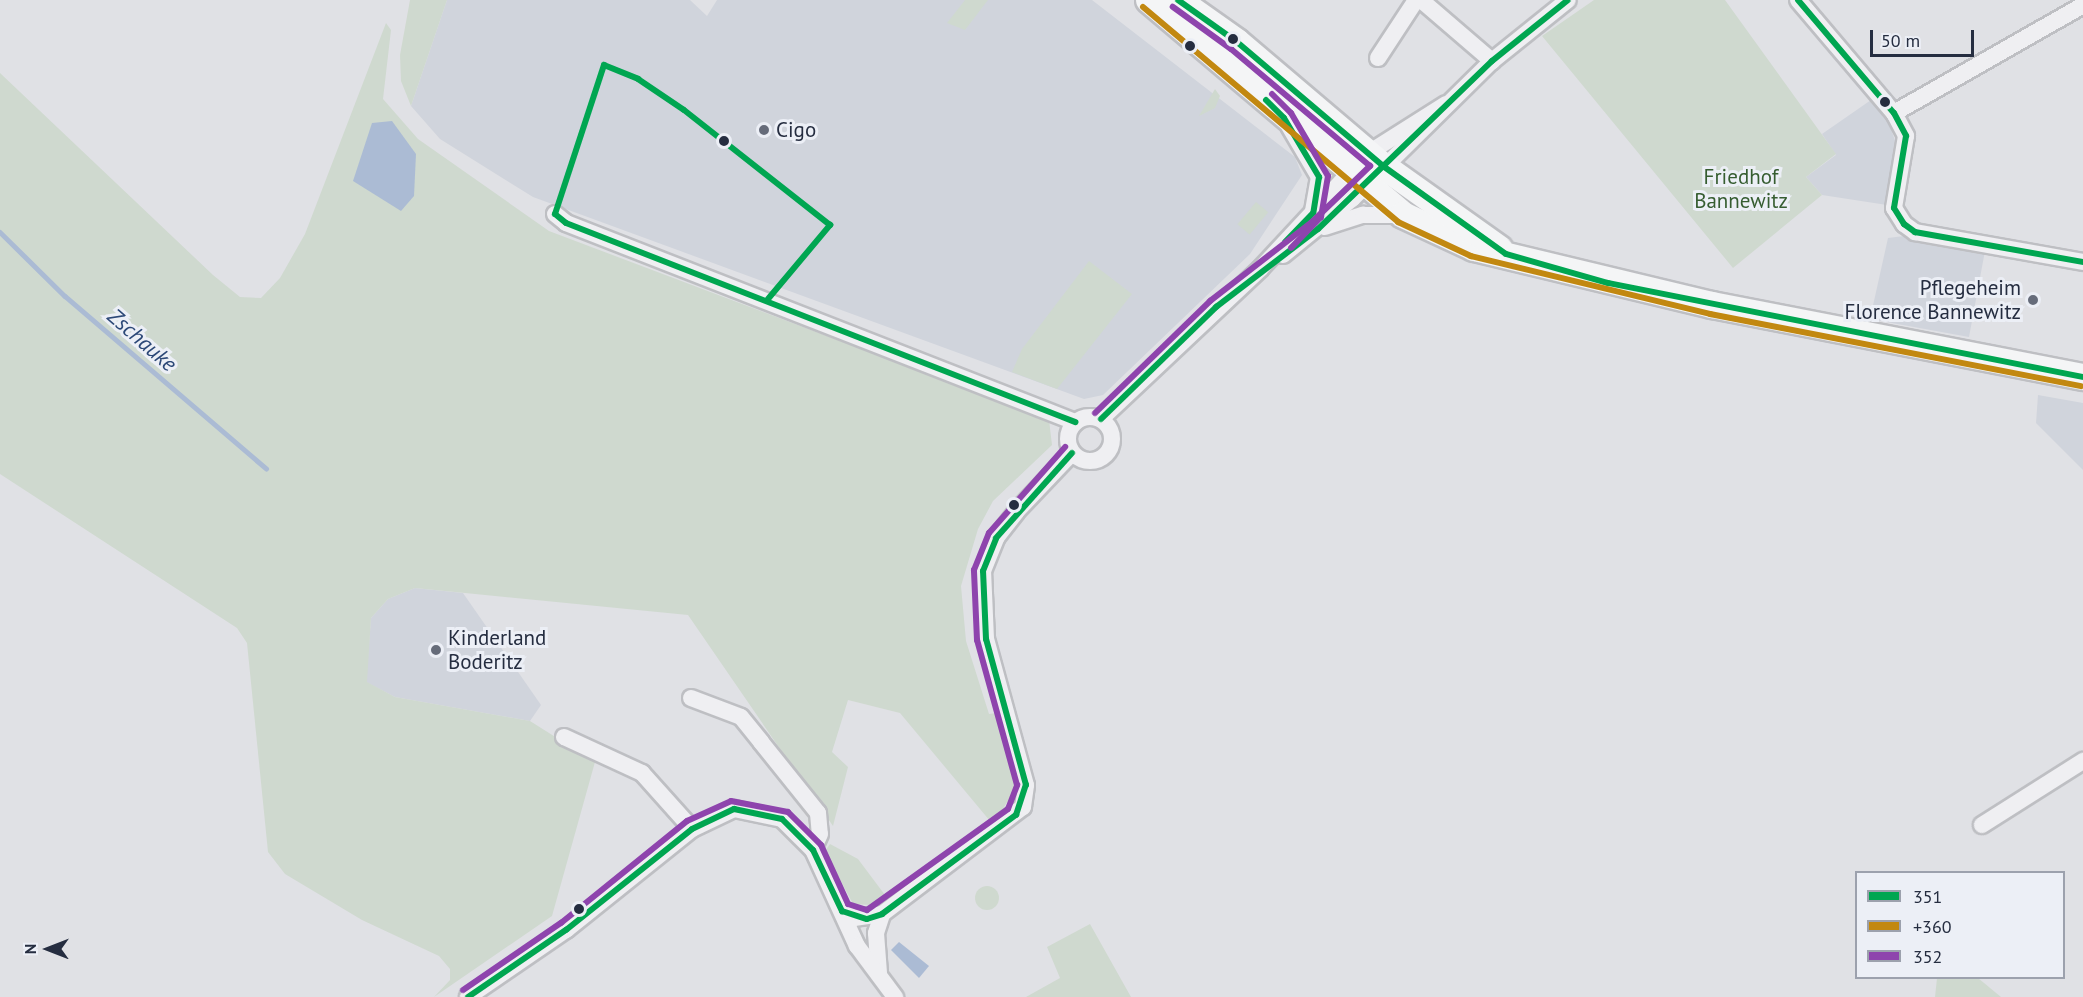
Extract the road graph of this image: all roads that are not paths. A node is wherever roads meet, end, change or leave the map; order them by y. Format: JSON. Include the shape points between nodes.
{"nodes":[{"id":1,"x":1149,"y":0,"type":"edge"},
{"id":2,"x":1178,"y":0,"type":"edge"},
{"id":3,"x":1416,"y":0,"type":"edge"},
{"id":4,"x":1421,"y":0,"type":"edge"},
{"id":5,"x":1568,"y":0,"type":"edge"},
{"id":6,"x":1798,"y":0,"type":"edge"},
{"id":7,"x":2083,"y":5,"type":"edge"},
{"id":8,"x":1378,"y":58,"type":"dead end"},
{"id":9,"x":1492,"y":61,"type":"junction"},
{"id":10,"x":1893,"y":113,"type":"junction"},
{"id":11,"x":1284,"y":118,"type":"junction"},
{"id":12,"x":1367,"y":170,"type":"junction"},
{"id":13,"x":555,"y":214,"type":"dead end"},
{"id":14,"x":1403,"y":215,"type":"junction"},
{"id":15,"x":1315,"y":221,"type":"junction"},
{"id":16,"x":1506,"y":254,"type":"junction"},
{"id":17,"x":2083,"y":262,"type":"edge"},
{"id":18,"x":2083,"y":377,"type":"edge"},
{"id":19,"x":1101,"y":419,"type":"junction"},
{"id":20,"x":1075,"y":422,"type":"junction"},
{"id":21,"x":1072,"y":453,"type":"junction"},
{"id":22,"x":691,"y":698,"type":"dead end"},
{"id":23,"x":564,"y":737,"type":"dead end"},
{"id":24,"x":2083,"y":761,"type":"edge"},
{"id":25,"x":1982,"y":825,"type":"dead end"},
{"id":26,"x":692,"y":829,"type":"junction"},
{"id":27,"x":813,"y":850,"type":"junction"},
{"id":28,"x":842,"y":911,"type":"junction"},
{"id":29,"x":882,"y":914,"type":"junction"},
{"id":30,"x":879,"y":973,"type":"junction"},
{"id":31,"x":468,"y":997,"type":"edge"},
{"id":32,"x":895,"y":997,"type":"edge"}],
"edges":[{"from":1,"to":11,"type":"main road"},
{"from":2,"to":12,"type":"main road","via":[[1237,42]]},
{"from":3,"to":8,"type":"street"},
{"from":4,"to":9,"type":"street"},
{"from":5,"to":9,"type":"street"},
{"from":6,"to":10,"type":"street"},
{"from":7,"to":10,"type":"street"},
{"from":9,"to":12,"type":"street"},
{"from":10,"to":17,"type":"street","via":[[1906,136],[1894,208],[1904,224],[1915,232]]},
{"from":11,"to":12,"type":"main road"},
{"from":11,"to":15,"type":"street","via":[[1319,177]]},
{"from":12,"to":14,"type":"main road"},
{"from":12,"to":15,"type":"street"},
{"from":12,"to":16,"type":"main road"},
{"from":13,"to":20,"type":"street","via":[[566,223]]},
{"from":14,"to":15,"type":"street"},
{"from":14,"to":16,"type":"main road","via":[[1474,248]]},
{"from":15,"to":19,"type":"street"},
{"from":16,"to":18,"type":"main road","via":[[1618,285]]},
{"from":19,"to":20,"type":"street"},
{"from":19,"to":21,"type":"street","via":[[1111,433],[1108,450],[1095,460]]},
{"from":20,"to":21,"type":"street","via":[[1067,438]]},
{"from":21,"to":29,"type":"street","via":[[996,538],[981,580],[986,639],[1026,796],[1016,815]]},
{"from":22,"to":27,"type":"street","via":[[741,717],[818,813],[820,834]]},
{"from":23,"to":26,"type":"street","via":[[642,773]]},
{"from":24,"to":25,"type":"street"},
{"from":26,"to":27,"type":"street","via":[[734,809],[758,811],[782,819]]},
{"from":26,"to":31,"type":"street","via":[[566,930]]},
{"from":27,"to":28,"type":"street"},
{"from":28,"to":29,"type":"street","via":[[854,918]]},
{"from":28,"to":30,"type":"street","via":[[857,946]]},
{"from":29,"to":30,"type":"street","via":[[876,933]]},
{"from":30,"to":32,"type":"street"}]}
